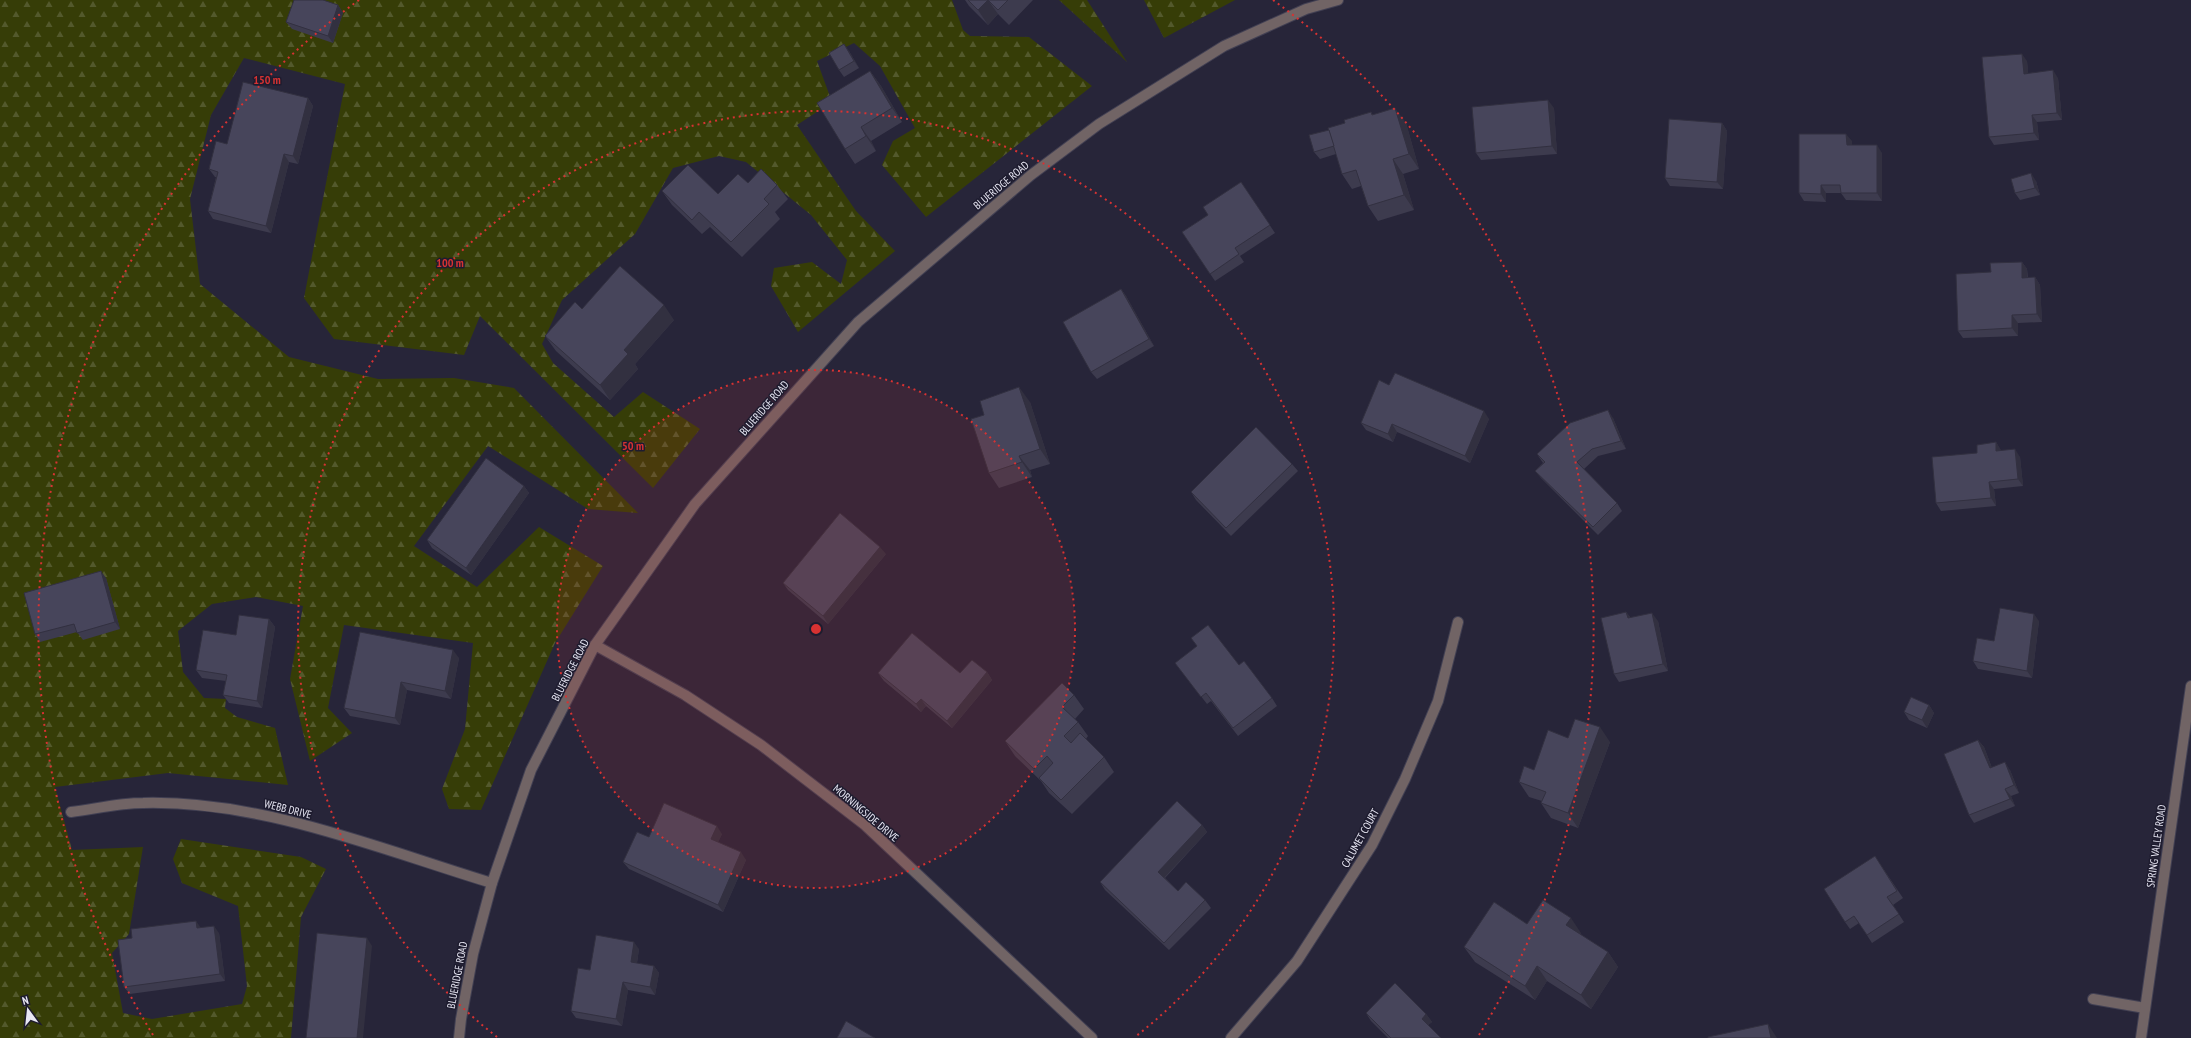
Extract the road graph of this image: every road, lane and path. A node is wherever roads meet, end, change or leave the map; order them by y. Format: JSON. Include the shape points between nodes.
{"nodes":[{"id":1,"x":1338,"y":0,"type":"edge"},
{"id":2,"x":1458,"y":622,"type":"dead end"},
{"id":3,"x":595,"y":645,"type":"junction"},
{"id":4,"x":2191,"y":686,"type":"edge"},
{"id":5,"x":71,"y":812,"type":"dead end"},
{"id":6,"x":492,"y":884,"type":"junction"},
{"id":7,"x":2093,"y":999,"type":"dead end"},
{"id":8,"x":2145,"y":1008,"type":"junction"},
{"id":9,"x":459,"y":1038,"type":"edge"},
{"id":10,"x":1092,"y":1038,"type":"edge"},
{"id":11,"x":1231,"y":1038,"type":"edge"},
{"id":12,"x":2141,"y":1038,"type":"edge"}],
"edges":[{"from":1,"to":3,"type":"street","name":"BLUERIDGE ROAD","via":[[1306,9],[1224,46],[1099,124],[1031,175],[858,322],[695,504]]},
{"from":2,"to":11,"type":"street","name":"CALUMET COURT","via":[[1438,702],[1405,779],[1372,845],[1297,961]]},
{"from":3,"to":6,"type":"street","name":"BLUERIDGE ROAD","via":[[532,770]]},
{"from":3,"to":10,"type":"street","name":"MORNINGSIDE DRIVE","via":[[685,695],[761,745],[865,825]]},
{"from":4,"to":8,"type":"street","name":"SPRING VALLEY ROAD"},
{"from":5,"to":6,"type":"street","name":"WEBB DRIVE","via":[[142,803],[198,805],[254,813],[309,827]]},
{"from":6,"to":9,"type":"street","name":"BLUERIDGE ROAD","via":[[473,954]]},
{"from":7,"to":8,"type":"street"},
{"from":8,"to":12,"type":"street","name":"SPRING VALLEY ROAD"}]}
